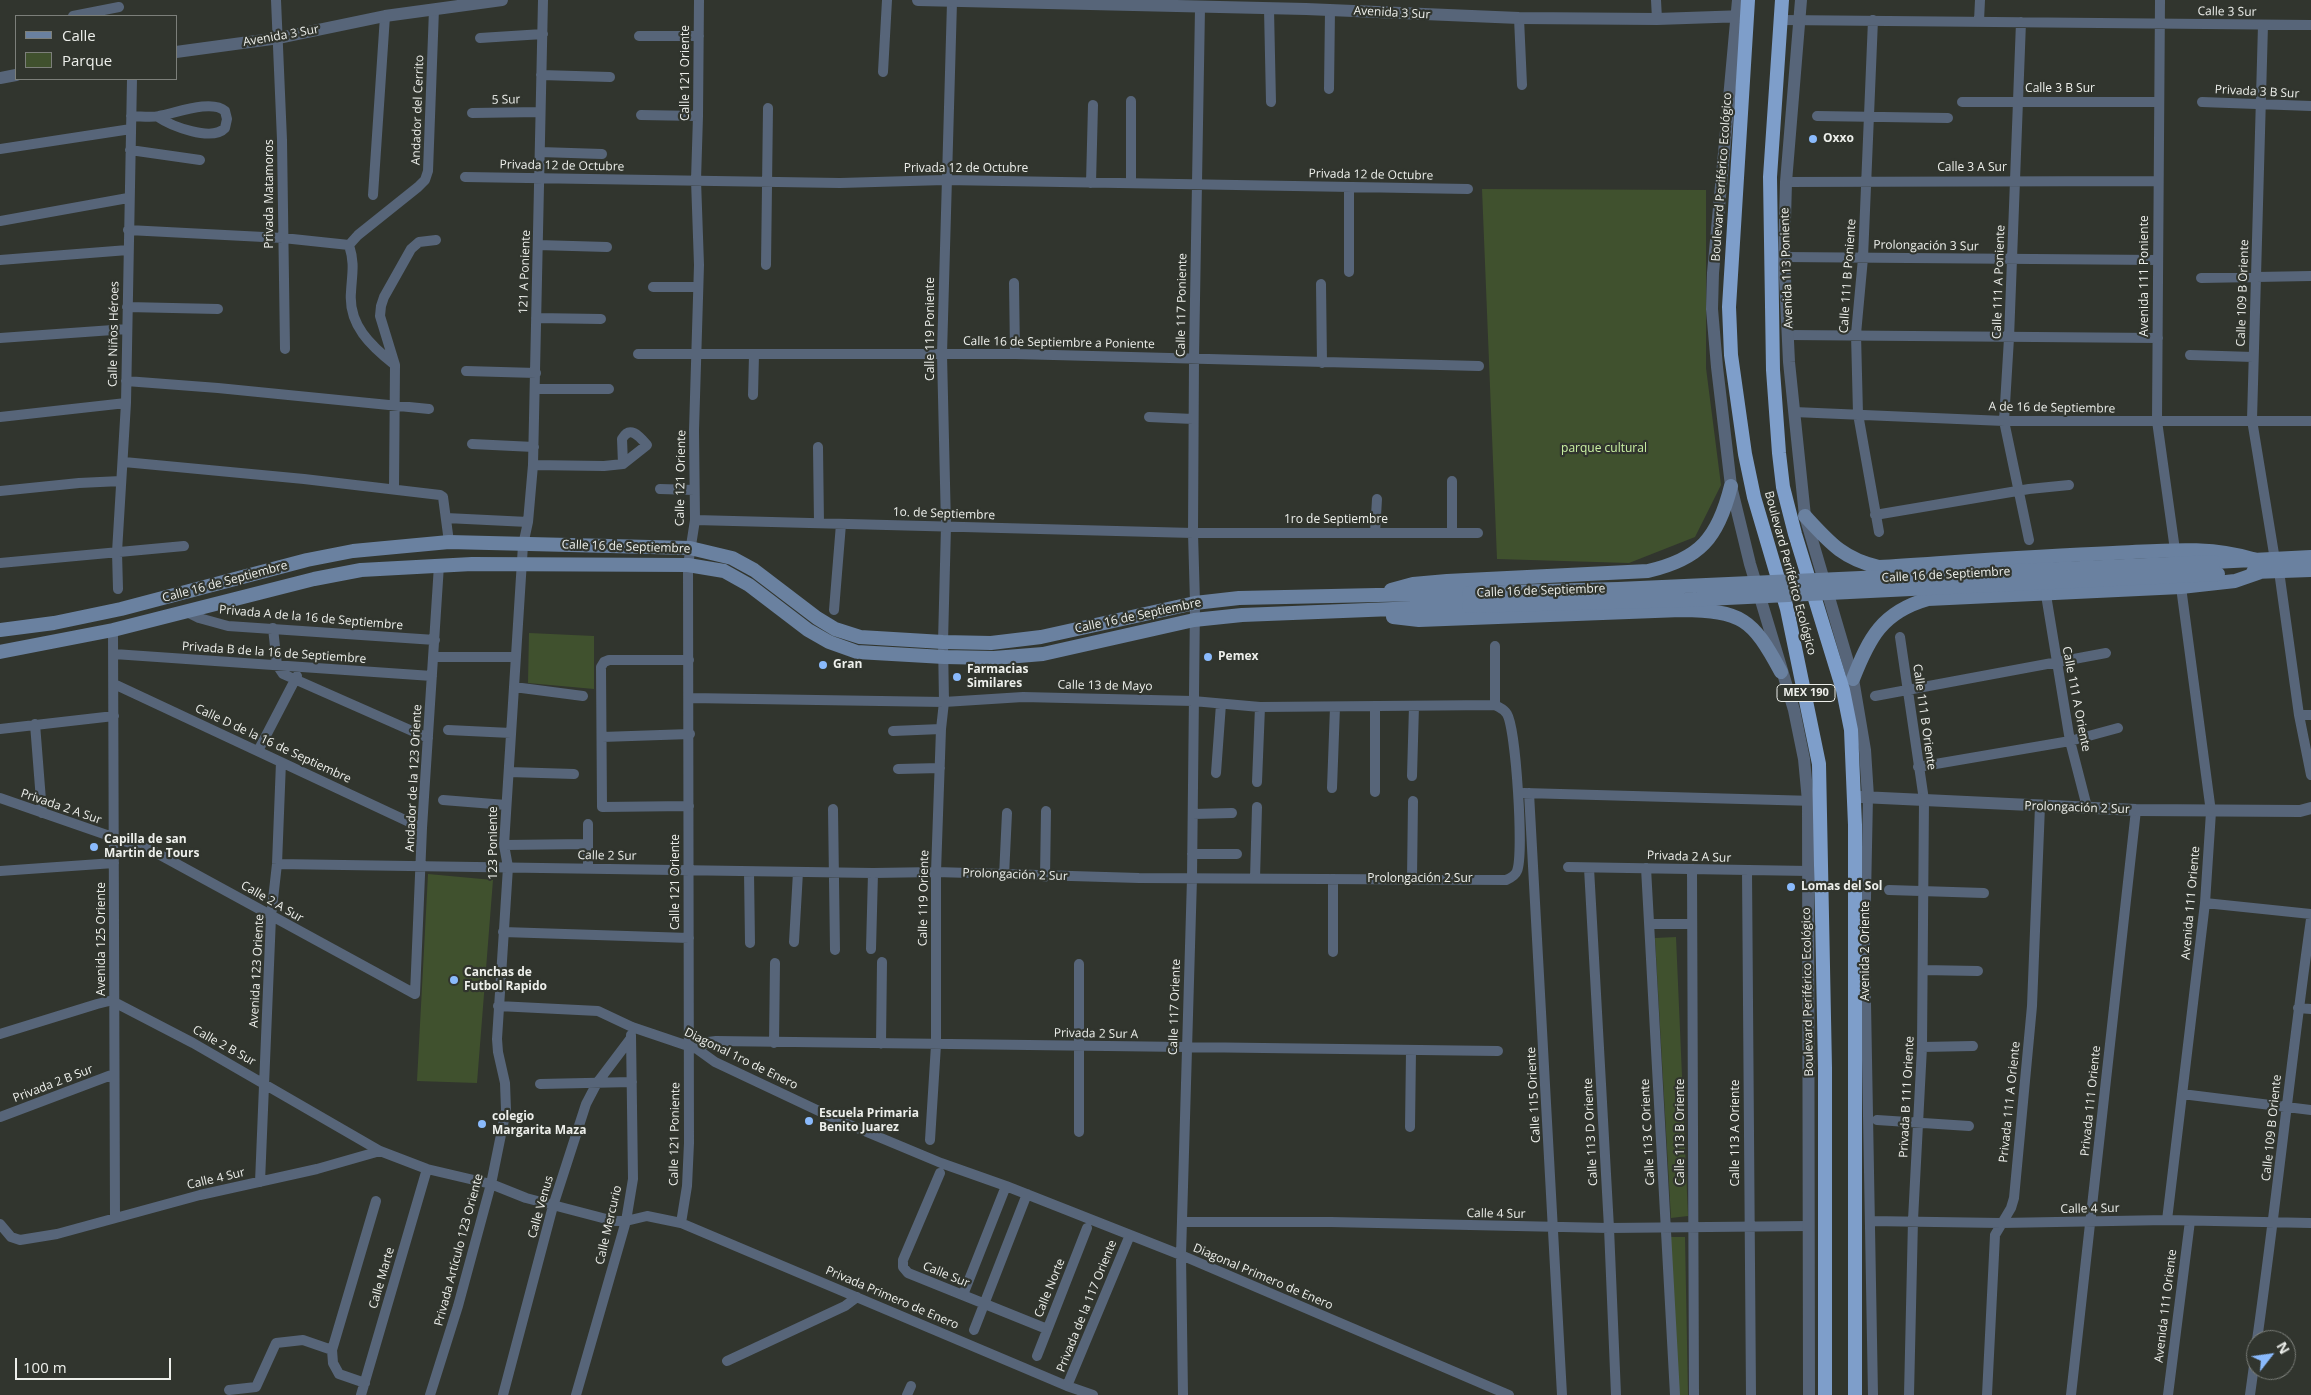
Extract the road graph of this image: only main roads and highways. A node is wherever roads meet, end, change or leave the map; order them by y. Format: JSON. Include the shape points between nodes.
{"nodes":[{"id":1,"x":1748,"y":0,"type":"edge"},
{"id":2,"x":1782,"y":0,"type":"edge"},
{"id":3,"x":1731,"y":486,"type":"road end"},
{"id":4,"x":1805,"y":516,"type":"road end"},
{"id":5,"x":2311,"y":557,"type":"edge"},
{"id":6,"x":2277,"y":565,"type":"junction"},
{"id":7,"x":2258,"y":566,"type":"junction"},
{"id":8,"x":2311,"y":570,"type":"edge"},
{"id":9,"x":1364,"y":596,"type":"junction"},
{"id":10,"x":1469,"y":600,"type":"junction"},
{"id":11,"x":1358,"y":612,"type":"junction"},
{"id":12,"x":0,"y":630,"type":"edge"},
{"id":13,"x":0,"y":652,"type":"edge"},
{"id":14,"x":1781,"y":672,"type":"road end"},
{"id":15,"x":1853,"y":679,"type":"road end"},
{"id":16,"x":1825,"y":1395,"type":"edge"},
{"id":17,"x":1855,"y":1395,"type":"edge"}],
"edges":[{"from":1,"to":16,"type":"highway","name":"Boulevard Periférico Ecológico","number":"MEX 190","via":[[1742,17],[1729,307],[1731,355],[1754,497],[1787,609],[1819,764],[1815,801],[1825,1068]]},
{"from":2,"to":17,"type":"highway","name":"Boulevard Periférico Ecológico","number":"MEX 190","via":[[1770,177],[1773,361],[1779,453],[1783,487],[1795,534],[1843,690],[1851,730],[1855,825]]},
{"from":3,"to":9,"type":"main road","via":[[1726,509],[1705,544],[1672,565],[1648,571],[1413,584]]},
{"from":4,"to":7,"type":"main road","via":[[1837,549],[1861,563],[1879,568],[2033,556],[2176,550],[2235,554]]},
{"from":5,"to":6,"type":"main road","name":"Calle 16 de Septiembre"},
{"from":6,"to":7,"type":"main road","name":"Calle 16 de Septiembre"},
{"from":6,"to":8,"type":"main road","name":"Calle 16 de Septiembre"},
{"from":7,"to":10,"type":"main road","name":"Calle 16 de Septiembre","bridge":true,"via":[[1618,589]]},
{"from":7,"to":15,"type":"main road","via":[[2236,581],[2181,588],[1915,603],[1887,619],[1879,628],[1863,653]]},
{"from":9,"to":10,"type":"main road","name":"Calle 16 de Septiembre"},
{"from":9,"to":12,"type":"main road","name":"Calle 16 de Septiembre","via":[[1239,598],[1195,603],[1041,637],[991,643],[943,642],[860,637],[835,629],[754,570],[732,558],[690,548],[449,542],[353,551],[307,560],[121,609]]},
{"from":10,"to":11,"type":"main road","name":"Calle 16 de Septiembre"},
{"from":11,"to":13,"type":"main road","name":"Calle 16 de Septiembre","via":[[1242,615],[1194,620],[1044,654],[944,657],[857,652],[829,642],[808,630],[749,584],[724,571],[688,565],[439,565],[361,570],[314,579],[113,630]]},
{"from":11,"to":14,"type":"main road","via":[[1419,620],[1715,611],[1737,618],[1754,630]]}]}
